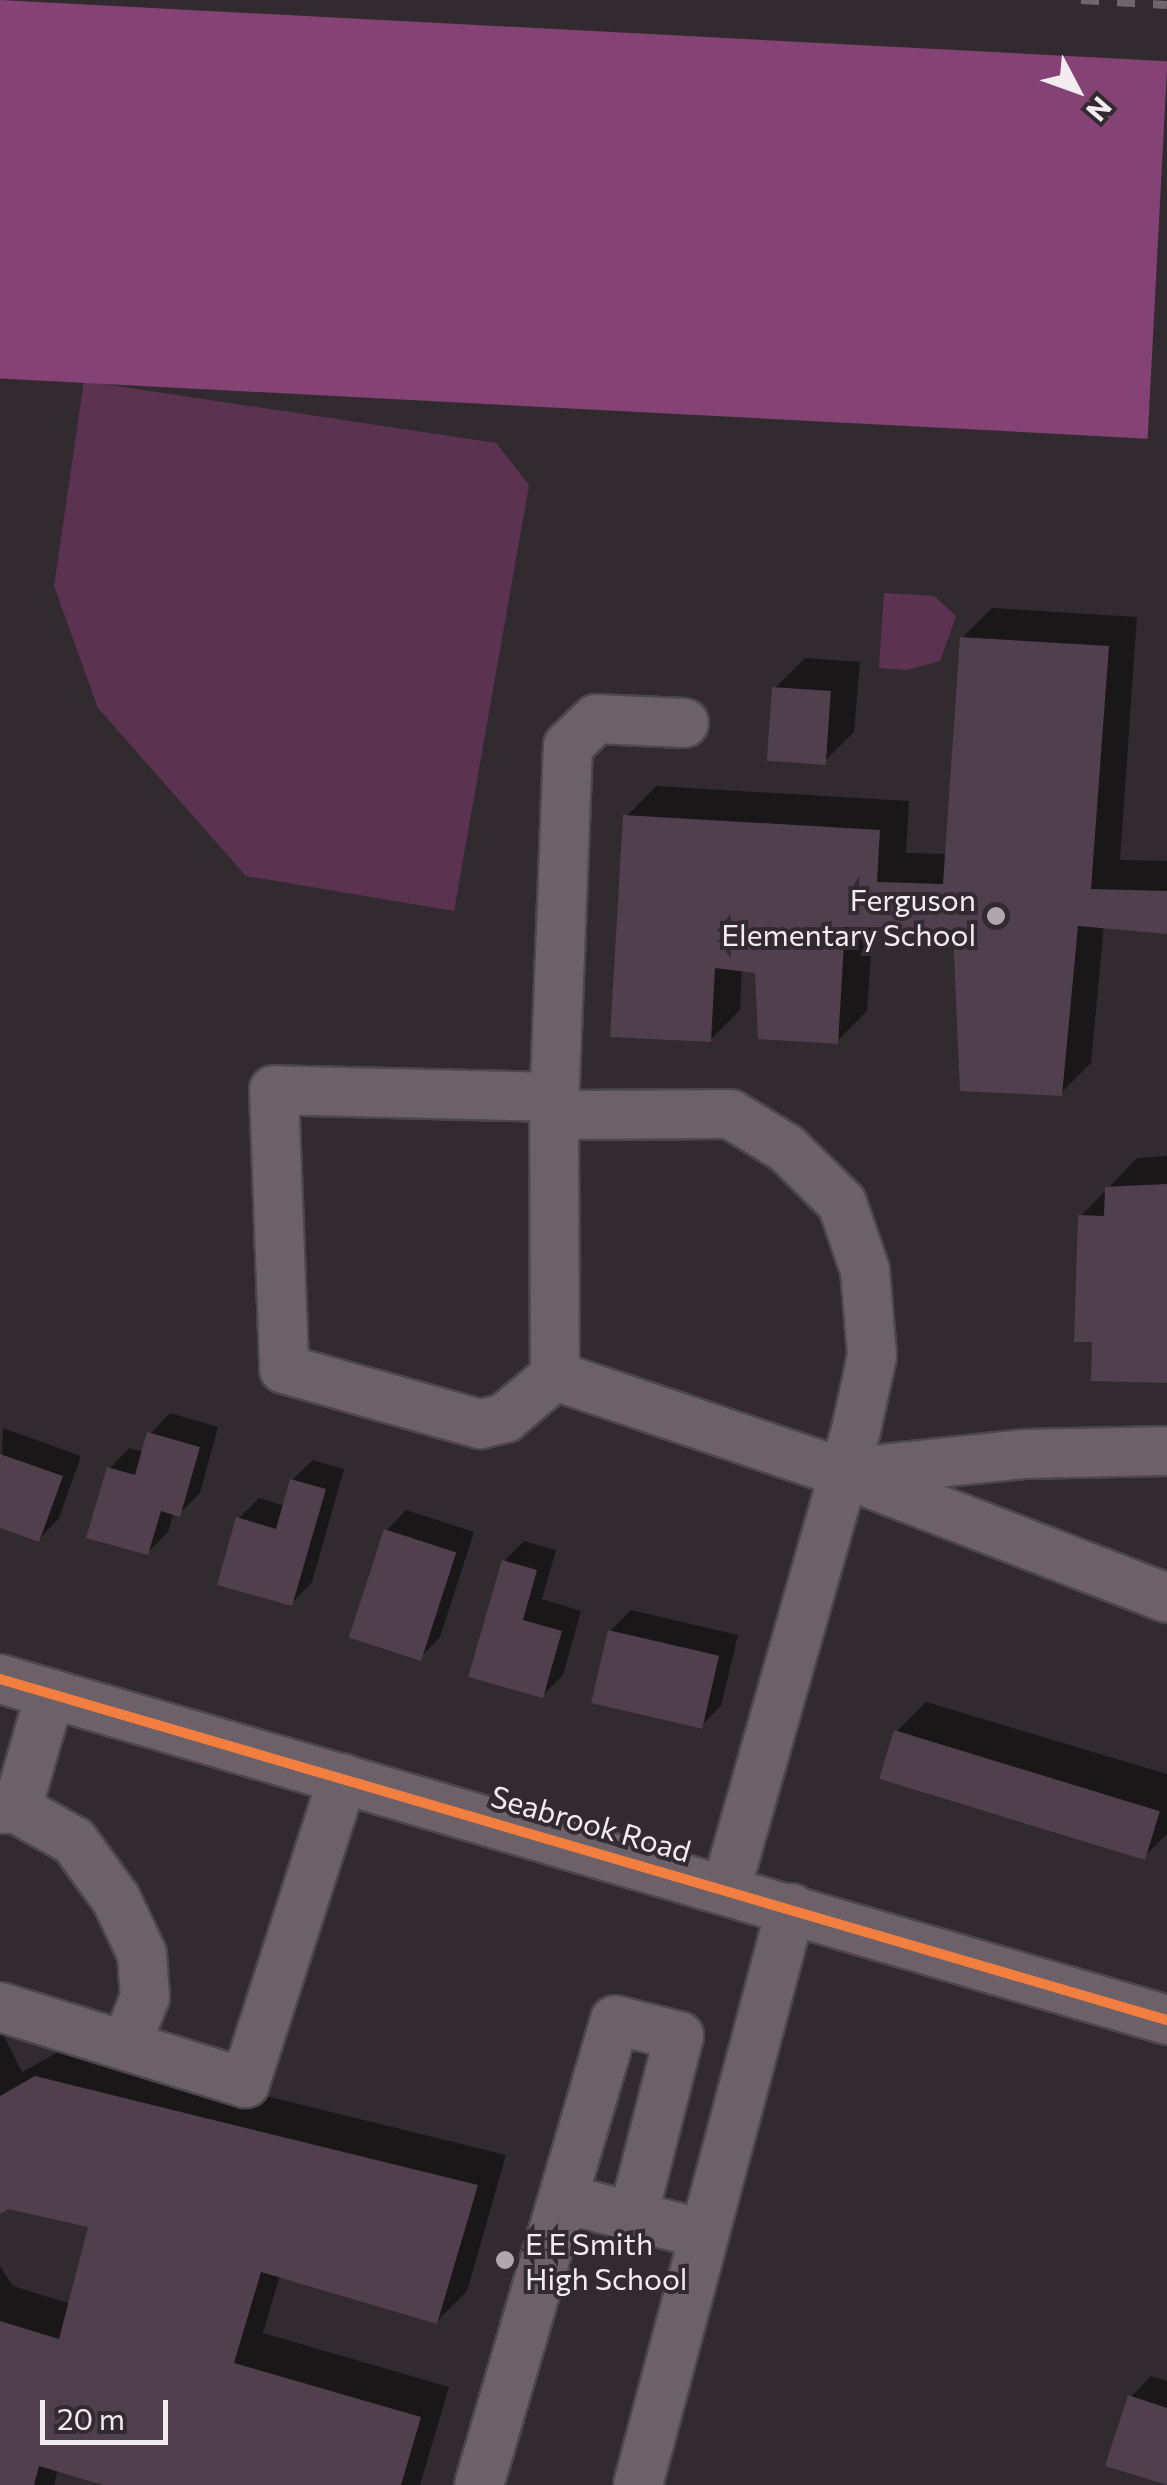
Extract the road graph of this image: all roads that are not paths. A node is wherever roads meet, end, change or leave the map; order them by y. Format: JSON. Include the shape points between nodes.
{"nodes":[{"id":1,"x":684,"y":723,"type":"dead end"},
{"id":2,"x":554,"y":1106,"type":"junction"},
{"id":3,"x":555,"y":1376,"type":"junction"},
{"id":4,"x":1167,"y":1451,"type":"edge"},
{"id":5,"x":844,"y":1472,"type":"junction"},
{"id":6,"x":1167,"y":1598,"type":"edge"},
{"id":7,"x":0,"y":1679,"type":"edge"},
{"id":8,"x":50,"y":1694,"type":"junction"},
{"id":9,"x":342,"y":1778,"type":"junction"},
{"id":10,"x":8,"y":1809,"type":"edge"},
{"id":11,"x":726,"y":1888,"type":"junction"},
{"id":12,"x":791,"y":1908,"type":"junction"},
{"id":13,"x":0,"y":2007,"type":"edge"},
{"id":14,"x":1167,"y":2020,"type":"edge"},
{"id":15,"x":126,"y":2045,"type":"junction"},
{"id":16,"x":563,"y":2199,"type":"junction"},
{"id":17,"x":632,"y":2216,"type":"junction"},
{"id":18,"x":704,"y":2234,"type":"junction"},
{"id":19,"x":479,"y":2485,"type":"edge"},
{"id":20,"x":638,"y":2485,"type":"edge"}],
"edges":[{"from":1,"to":2,"type":"street","via":[[596,719],[568,746]]},
{"from":2,"to":3,"type":"street"},
{"from":2,"to":3,"type":"street","via":[[274,1090],[284,1369],[480,1424],[505,1418]]},
{"from":2,"to":5,"type":"street","via":[[730,1114],[786,1148],[842,1203],[865,1270],[872,1356]]},
{"from":3,"to":5,"type":"street"},
{"from":4,"to":5,"type":"street","via":[[1023,1454]]},
{"from":5,"to":6,"type":"street"},
{"from":5,"to":11,"type":"street"},
{"from":7,"to":8,"type":"street","name":"Seabrook Road"},
{"from":8,"to":9,"type":"street","name":"Seabrook Road"},
{"from":8,"to":10,"type":"street"},
{"from":9,"to":11,"type":"street","name":"Seabrook Road"},
{"from":9,"to":15,"type":"street","via":[[244,2083]]},
{"from":10,"to":15,"type":"street","via":[[74,1842],[116,1899],[142,1954],[146,1997]]},
{"from":11,"to":12,"type":"street","name":"Seabrook Road"},
{"from":12,"to":14,"type":"street","name":"Seabrook Road"},
{"from":12,"to":18,"type":"street"},
{"from":13,"to":15,"type":"street"},
{"from":16,"to":17,"type":"street"},
{"from":16,"to":17,"type":"street","via":[[615,2020],[679,2036]]},
{"from":16,"to":19,"type":"street"},
{"from":17,"to":18,"type":"street"},
{"from":18,"to":20,"type":"street"}]}
